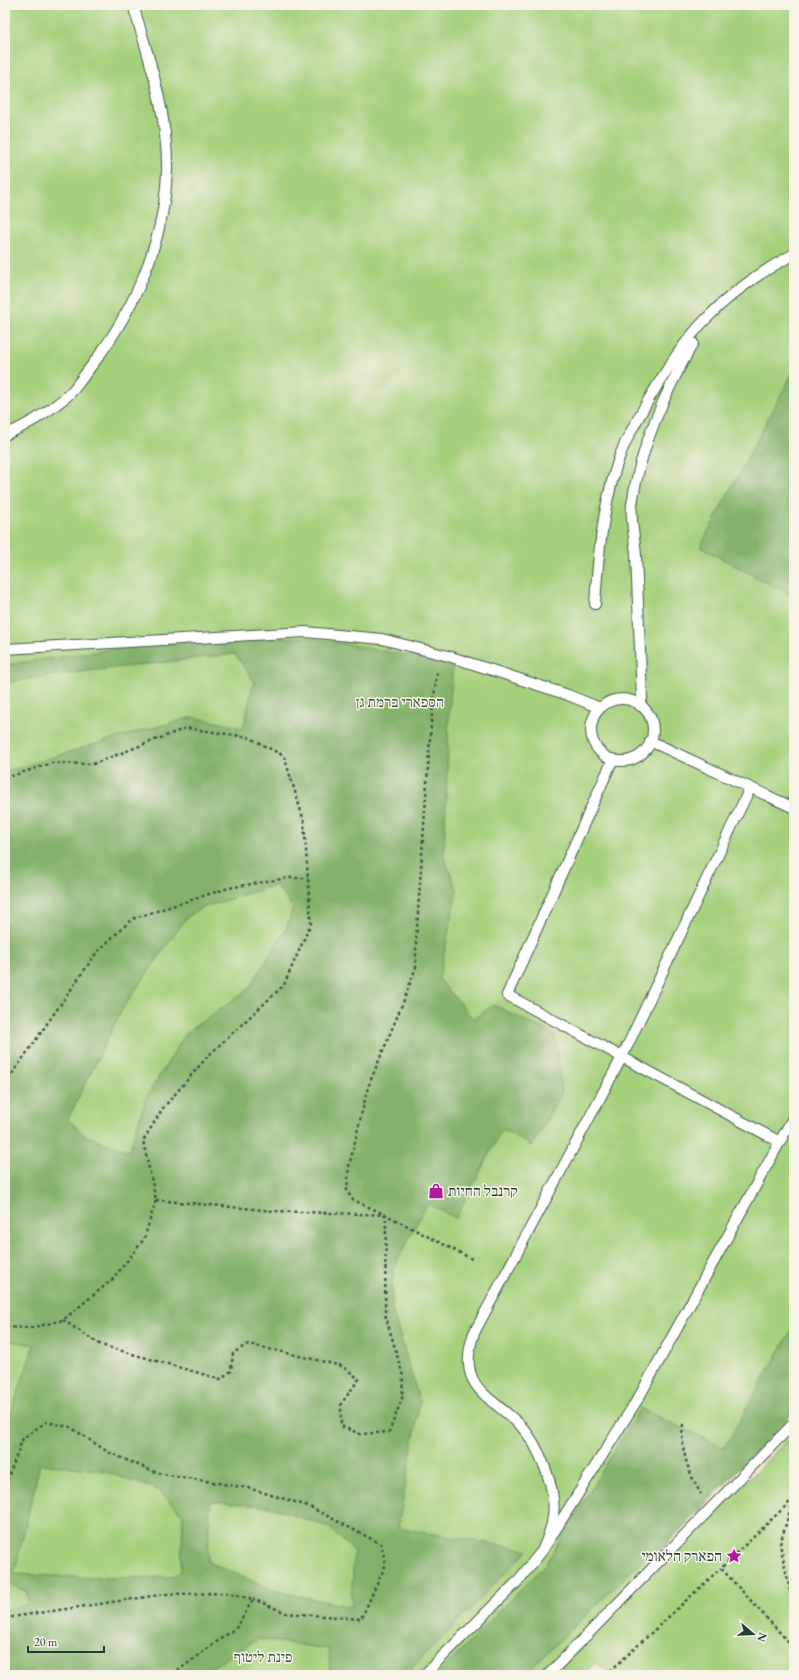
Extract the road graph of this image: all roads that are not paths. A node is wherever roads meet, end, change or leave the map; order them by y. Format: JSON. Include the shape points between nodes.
{"nodes":[{"id":1,"x":133,"y":5,"type":"edge"},
{"id":2,"x":794,"y":254,"type":"edge"},
{"id":3,"x":706,"y":318,"type":"junction"},
{"id":4,"x":5,"y":435,"type":"edge"},
{"id":5,"x":594,"y":604,"type":"dead end"},
{"id":6,"x":5,"y":649,"type":"edge"},
{"id":7,"x":640,"y":706,"type":"junction"},
{"id":8,"x":600,"y":708,"type":"junction"},
{"id":9,"x":650,"y":741,"type":"junction"},
{"id":10,"x":613,"y":760,"type":"junction"},
{"id":11,"x":750,"y":788,"type":"junction"},
{"id":12,"x":794,"y":808,"type":"edge"},
{"id":13,"x":622,"y":1058,"type":"junction"},
{"id":14,"x":794,"y":1116,"type":"edge"},
{"id":15,"x":780,"y":1142,"type":"junction"},
{"id":16,"x":794,"y":1423,"type":"edge"},
{"id":17,"x":542,"y":1551,"type":"junction"},
{"id":18,"x":424,"y":1675,"type":"edge"},
{"id":19,"x":548,"y":1675,"type":"edge"}],
"edges":[{"from":1,"to":4,"type":"lane","via":[[161,105],[167,169],[162,216],[149,263],[129,306],[103,351],[67,396],[21,428]]},
{"from":2,"to":3,"type":"lane","via":[[766,269]]},
{"from":3,"to":5,"type":"lane","via":[[672,361],[639,416],[619,458],[599,548]]},
{"from":3,"to":7,"type":"lane","via":[[676,373],[654,423],[640,464],[632,506],[640,638]]},
{"from":6,"to":8,"type":"lane","via":[[304,632],[382,640],[442,655],[568,695]]},
{"from":7,"to":8,"type":"lane","via":[[628,700],[618,699]]},
{"from":7,"to":9,"type":"lane","via":[[650,718]]},
{"from":8,"to":10,"type":"lane","via":[[591,727],[592,737],[602,754]]},
{"from":9,"to":10,"type":"lane","via":[[640,755],[621,761]]},
{"from":9,"to":11,"type":"lane"},
{"from":10,"to":13,"type":"lane","via":[[507,995]]},
{"from":11,"to":12,"type":"lane"},
{"from":11,"to":13,"type":"lane"},
{"from":13,"to":15,"type":"lane"},
{"from":13,"to":17,"type":"lane","via":[[469,1345],[468,1357],[474,1382],[489,1400],[522,1427],[538,1451],[548,1476],[554,1516]]},
{"from":14,"to":15,"type":"lane"},
{"from":15,"to":17,"type":"lane","via":[[639,1397]]},
{"from":16,"to":19,"type":"lane"},
{"from":17,"to":18,"type":"lane","via":[[516,1582]]}]}
